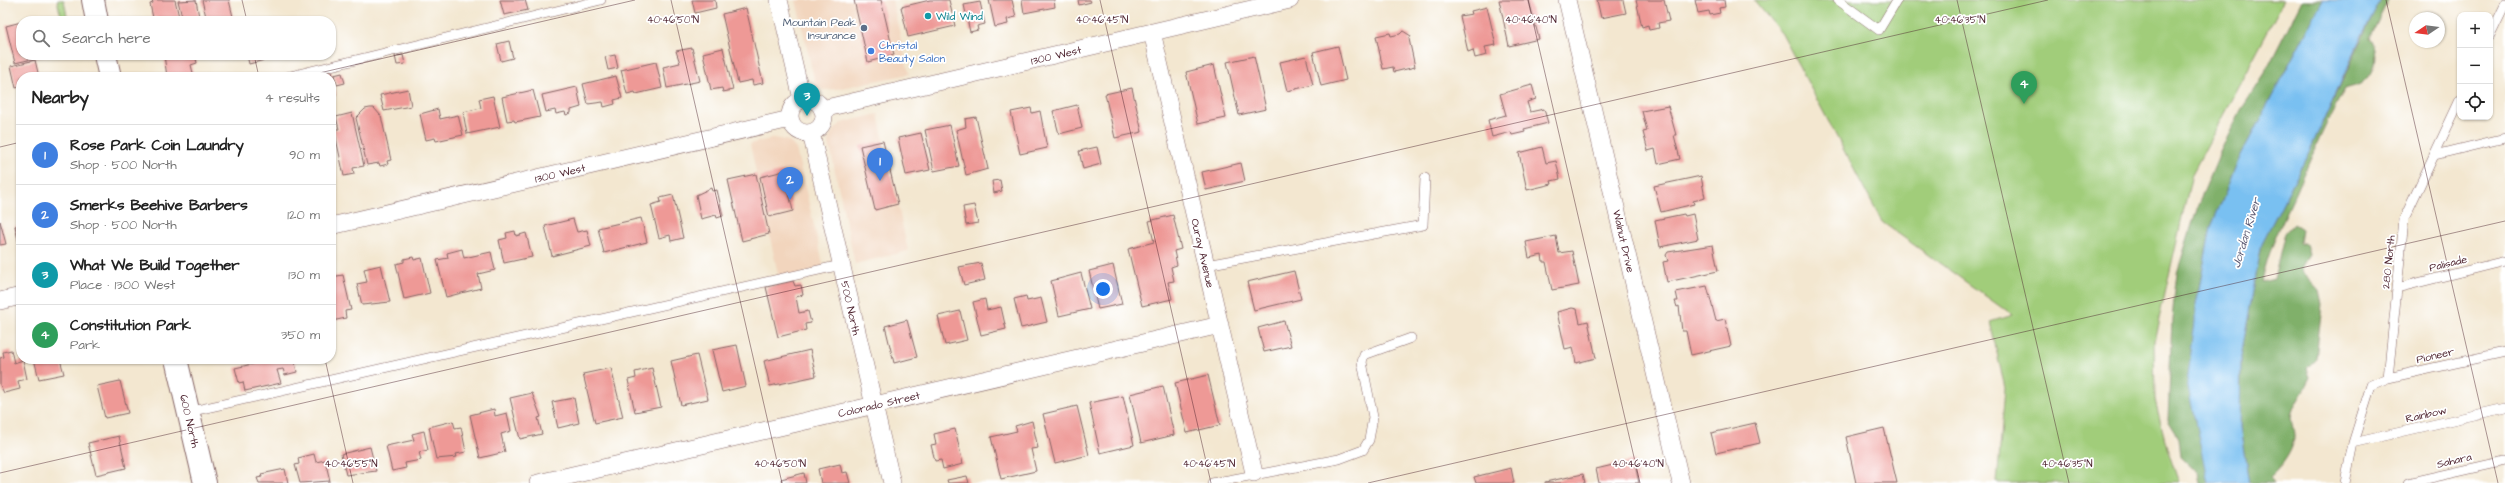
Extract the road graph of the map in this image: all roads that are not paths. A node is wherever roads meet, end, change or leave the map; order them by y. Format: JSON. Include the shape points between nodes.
{"nodes":[{"id":1,"x":93,"y":0,"type":"edge"},
{"id":2,"x":601,"y":0,"type":"edge"},
{"id":3,"x":779,"y":0,"type":"edge"},
{"id":4,"x":1290,"y":0,"type":"edge"},
{"id":5,"x":1567,"y":0,"type":"edge"},
{"id":6,"x":1838,"y":0,"type":"edge"},
{"id":7,"x":1897,"y":0,"type":"edge"},
{"id":8,"x":2505,"y":5,"type":"edge"},
{"id":9,"x":97,"y":16,"type":"edge"},
{"id":10,"x":2493,"y":30,"type":"edge"},
{"id":11,"x":1152,"y":32,"type":"junction"},
{"id":12,"x":106,"y":60,"type":"edge"},
{"id":13,"x":109,"y":72,"type":"edge"},
{"id":14,"x":306,"y":72,"type":"edge"},
{"id":15,"x":802,"y":99,"type":"junction"},
{"id":16,"x":2457,"y":107,"type":"edge"},
{"id":17,"x":822,"y":109,"type":"junction"},
{"id":18,"x":790,"y":119,"type":"junction"},
{"id":19,"x":810,"y":133,"type":"junction"},
{"id":20,"x":2505,"y":138,"type":"edge"},
{"id":21,"x":2435,"y":155,"type":"junction"},
{"id":22,"x":1425,"y":178,"type":"dead end"},
{"id":23,"x":336,"y":225,"type":"edge"},
{"id":24,"x":2505,"y":261,"type":"edge"},
{"id":25,"x":841,"y":265,"type":"junction"},
{"id":26,"x":1206,"y":265,"type":"junction"},
{"id":27,"x":2397,"y":288,"type":"junction"},
{"id":28,"x":16,"y":297,"type":"edge"},
{"id":29,"x":0,"y":301,"type":"edge"},
{"id":30,"x":1220,"y":325,"type":"junction"},
{"id":31,"x":1411,"y":338,"type":"dead end"},
{"id":32,"x":2505,"y":352,"type":"edge"},
{"id":33,"x":177,"y":364,"type":"edge"},
{"id":34,"x":2388,"y":378,"type":"junction"},
{"id":35,"x":874,"y":405,"type":"junction"},
{"id":36,"x":2505,"y":408,"type":"edge"},
{"id":37,"x":188,"y":412,"type":"junction"},
{"id":38,"x":2353,"y":443,"type":"junction"},
{"id":39,"x":2505,"y":461,"type":"edge"},
{"id":40,"x":1254,"y":474,"type":"junction"},
{"id":41,"x":205,"y":483,"type":"edge"},
{"id":42,"x":538,"y":483,"type":"edge"},
{"id":43,"x":892,"y":483,"type":"edge"},
{"id":44,"x":1212,"y":483,"type":"edge"},
{"id":45,"x":1681,"y":483,"type":"edge"},
{"id":46,"x":2345,"y":483,"type":"edge"},
{"id":47,"x":2408,"y":483,"type":"edge"}],
"edges":[{"from":1,"to":9,"type":"main road"},
{"from":2,"to":14,"type":"lane"},
{"from":3,"to":15,"type":"street"},
{"from":4,"to":11,"type":"street","name":"1300 West"},
{"from":5,"to":45,"type":"street","name":"Walnut Drive"},
{"from":6,"to":7,"type":"lane","via":[[1879,30]]},
{"from":8,"to":10,"type":"lane"},
{"from":11,"to":17,"type":"street","name":"1300 West"},
{"from":11,"to":26,"type":"street","name":"Ouray Avenue"},
{"from":12,"to":13,"type":"main road"},
{"from":15,"to":17,"type":"street","via":[[814,100]]},
{"from":15,"to":18,"type":"street","via":[[793,105]]},
{"from":16,"to":21,"type":"lane","name":"280 North"},
{"from":17,"to":19,"type":"street","via":[[822,124]]},
{"from":18,"to":19,"type":"street","via":[[797,131]]},
{"from":18,"to":23,"type":"street","name":"1300 West"},
{"from":19,"to":25,"type":"street","name":"500 North"},
{"from":20,"to":21,"type":"lane"},
{"from":21,"to":27,"type":"lane","name":"280 North","via":[[2404,219]]},
{"from":22,"to":26,"type":"lane","via":[[1423,225]]},
{"from":24,"to":27,"type":"lane","name":"Palisade"},
{"from":25,"to":35,"type":"street","name":"500 North"},
{"from":25,"to":37,"type":"lane"},
{"from":26,"to":30,"type":"street","name":"Ouray Avenue"},
{"from":27,"to":34,"type":"lane","name":"280 North"},
{"from":28,"to":29,"type":"street"},
{"from":30,"to":35,"type":"street","name":"Colorado Street"},
{"from":30,"to":40,"type":"street","name":"Ouray Avenue"},
{"from":31,"to":40,"type":"lane","via":[[1364,355],[1362,362],[1373,417],[1369,440],[1363,450],[1339,459]]},
{"from":32,"to":34,"type":"lane","name":"Pioneer"},
{"from":33,"to":37,"type":"main road","name":"600 North"},
{"from":34,"to":38,"type":"lane","name":"Pioneer","via":[[2371,385]]},
{"from":35,"to":42,"type":"street","name":"Colorado Street"},
{"from":35,"to":43,"type":"street","name":"500 North"},
{"from":36,"to":38,"type":"lane","name":"Rainbow"},
{"from":37,"to":41,"type":"main road","name":"600 North"},
{"from":38,"to":46,"type":"lane"},
{"from":39,"to":47,"type":"lane","name":"Sahara"},
{"from":40,"to":44,"type":"lane"}]}
